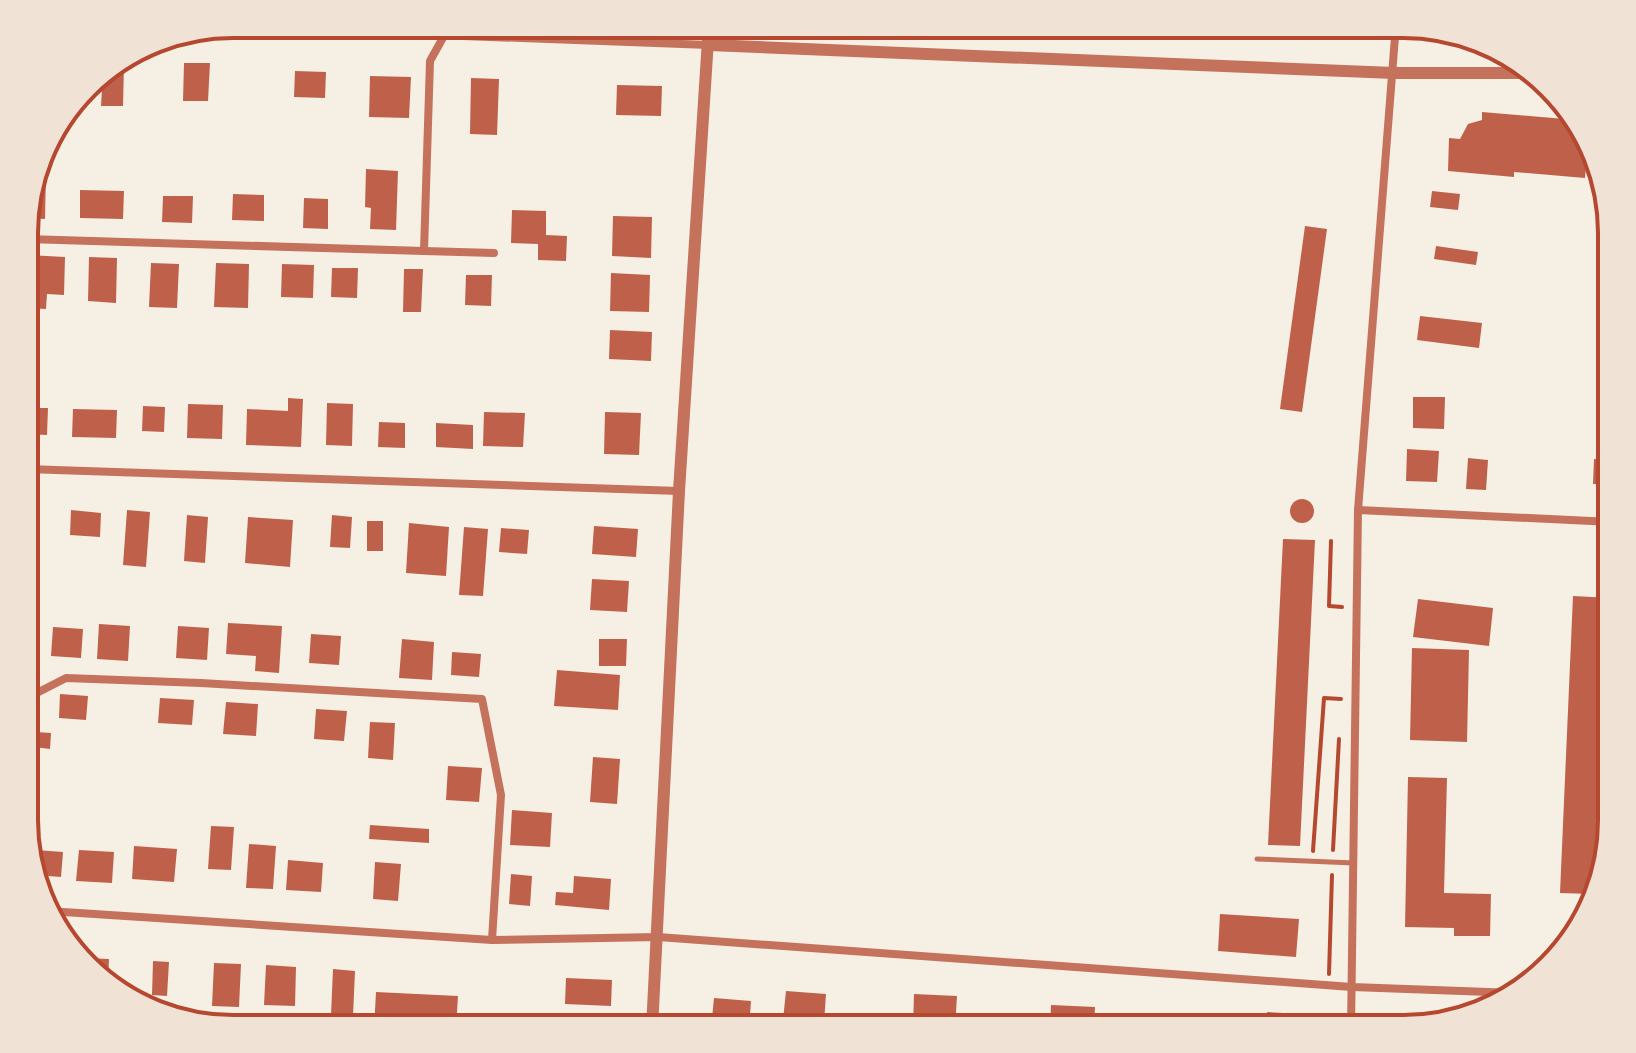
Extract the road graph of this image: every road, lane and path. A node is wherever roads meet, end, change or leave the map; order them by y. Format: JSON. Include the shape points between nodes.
{"nodes":[{"id":1,"x":443,"y":38,"type":"edge"},
{"id":2,"x":541,"y":38,"type":"edge"},
{"id":3,"x":709,"y":38,"type":"edge"},
{"id":4,"x":1395,"y":38,"type":"edge"},
{"id":5,"x":709,"y":45,"type":"junction"},
{"id":6,"x":1394,"y":73,"type":"junction"},
{"id":7,"x":1514,"y":73,"type":"edge"},
{"id":8,"x":38,"y":239,"type":"edge"},
{"id":9,"x":424,"y":251,"type":"junction"},
{"id":10,"x":494,"y":253,"type":"dead end"},
{"id":11,"x":38,"y":469,"type":"edge"},
{"id":12,"x":679,"y":491,"type":"junction"},
{"id":13,"x":1356,"y":510,"type":"junction"},
{"id":14,"x":1598,"y":521,"type":"edge"},
{"id":15,"x":1331,"y":541,"type":"dead end"},
{"id":16,"x":1346,"y":607,"type":"dead end"},
{"id":17,"x":38,"y":692,"type":"edge"},
{"id":18,"x":1356,"y":700,"type":"junction"},
{"id":19,"x":1339,"y":729,"type":"dead end"},
{"id":20,"x":1257,"y":859,"type":"dead end"},
{"id":21,"x":1312,"y":861,"type":"junction"},
{"id":22,"x":1332,"y":862,"type":"junction"},
{"id":23,"x":1354,"y":863,"type":"junction"},
{"id":24,"x":61,"y":912,"type":"edge"},
{"id":25,"x":658,"y":937,"type":"junction"},
{"id":26,"x":492,"y":940,"type":"junction"},
{"id":27,"x":1329,"y":985,"type":"junction"},
{"id":28,"x":1352,"y":987,"type":"junction"},
{"id":29,"x":1493,"y":992,"type":"edge"},
{"id":30,"x":653,"y":1015,"type":"edge"},
{"id":31,"x":1351,"y":1015,"type":"edge"}],
"edges":[{"from":1,"to":9,"type":"street","via":[[430,61]]},
{"from":2,"to":5,"type":"street"},
{"from":3,"to":5,"type":"street"},
{"from":4,"to":6,"type":"street"},
{"from":5,"to":6,"type":"street"},
{"from":5,"to":12,"type":"street"},
{"from":6,"to":7,"type":"street"},
{"from":6,"to":13,"type":"street"},
{"from":8,"to":9,"type":"street"},
{"from":9,"to":10,"type":"street"},
{"from":11,"to":12,"type":"street"},
{"from":12,"to":25,"type":"street"},
{"from":13,"to":14,"type":"street"},
{"from":13,"to":18,"type":"street"},
{"from":15,"to":16,"type":"path","via":[[1329,606]]},
{"from":17,"to":26,"type":"street","via":[[66,678],[482,699],[501,795]]},
{"from":18,"to":21,"type":"path","via":[[1324,698]]},
{"from":18,"to":23,"type":"street"},
{"from":19,"to":22,"type":"path"},
{"from":20,"to":21,"type":"lane"},
{"from":21,"to":22,"type":"lane"},
{"from":22,"to":23,"type":"lane"},
{"from":22,"to":27,"type":"path"},
{"from":23,"to":28,"type":"street"},
{"from":24,"to":26,"type":"street"},
{"from":25,"to":26,"type":"street"},
{"from":25,"to":27,"type":"street"},
{"from":25,"to":30,"type":"street"},
{"from":27,"to":28,"type":"street"},
{"from":28,"to":29,"type":"street"},
{"from":28,"to":31,"type":"street"}]}
